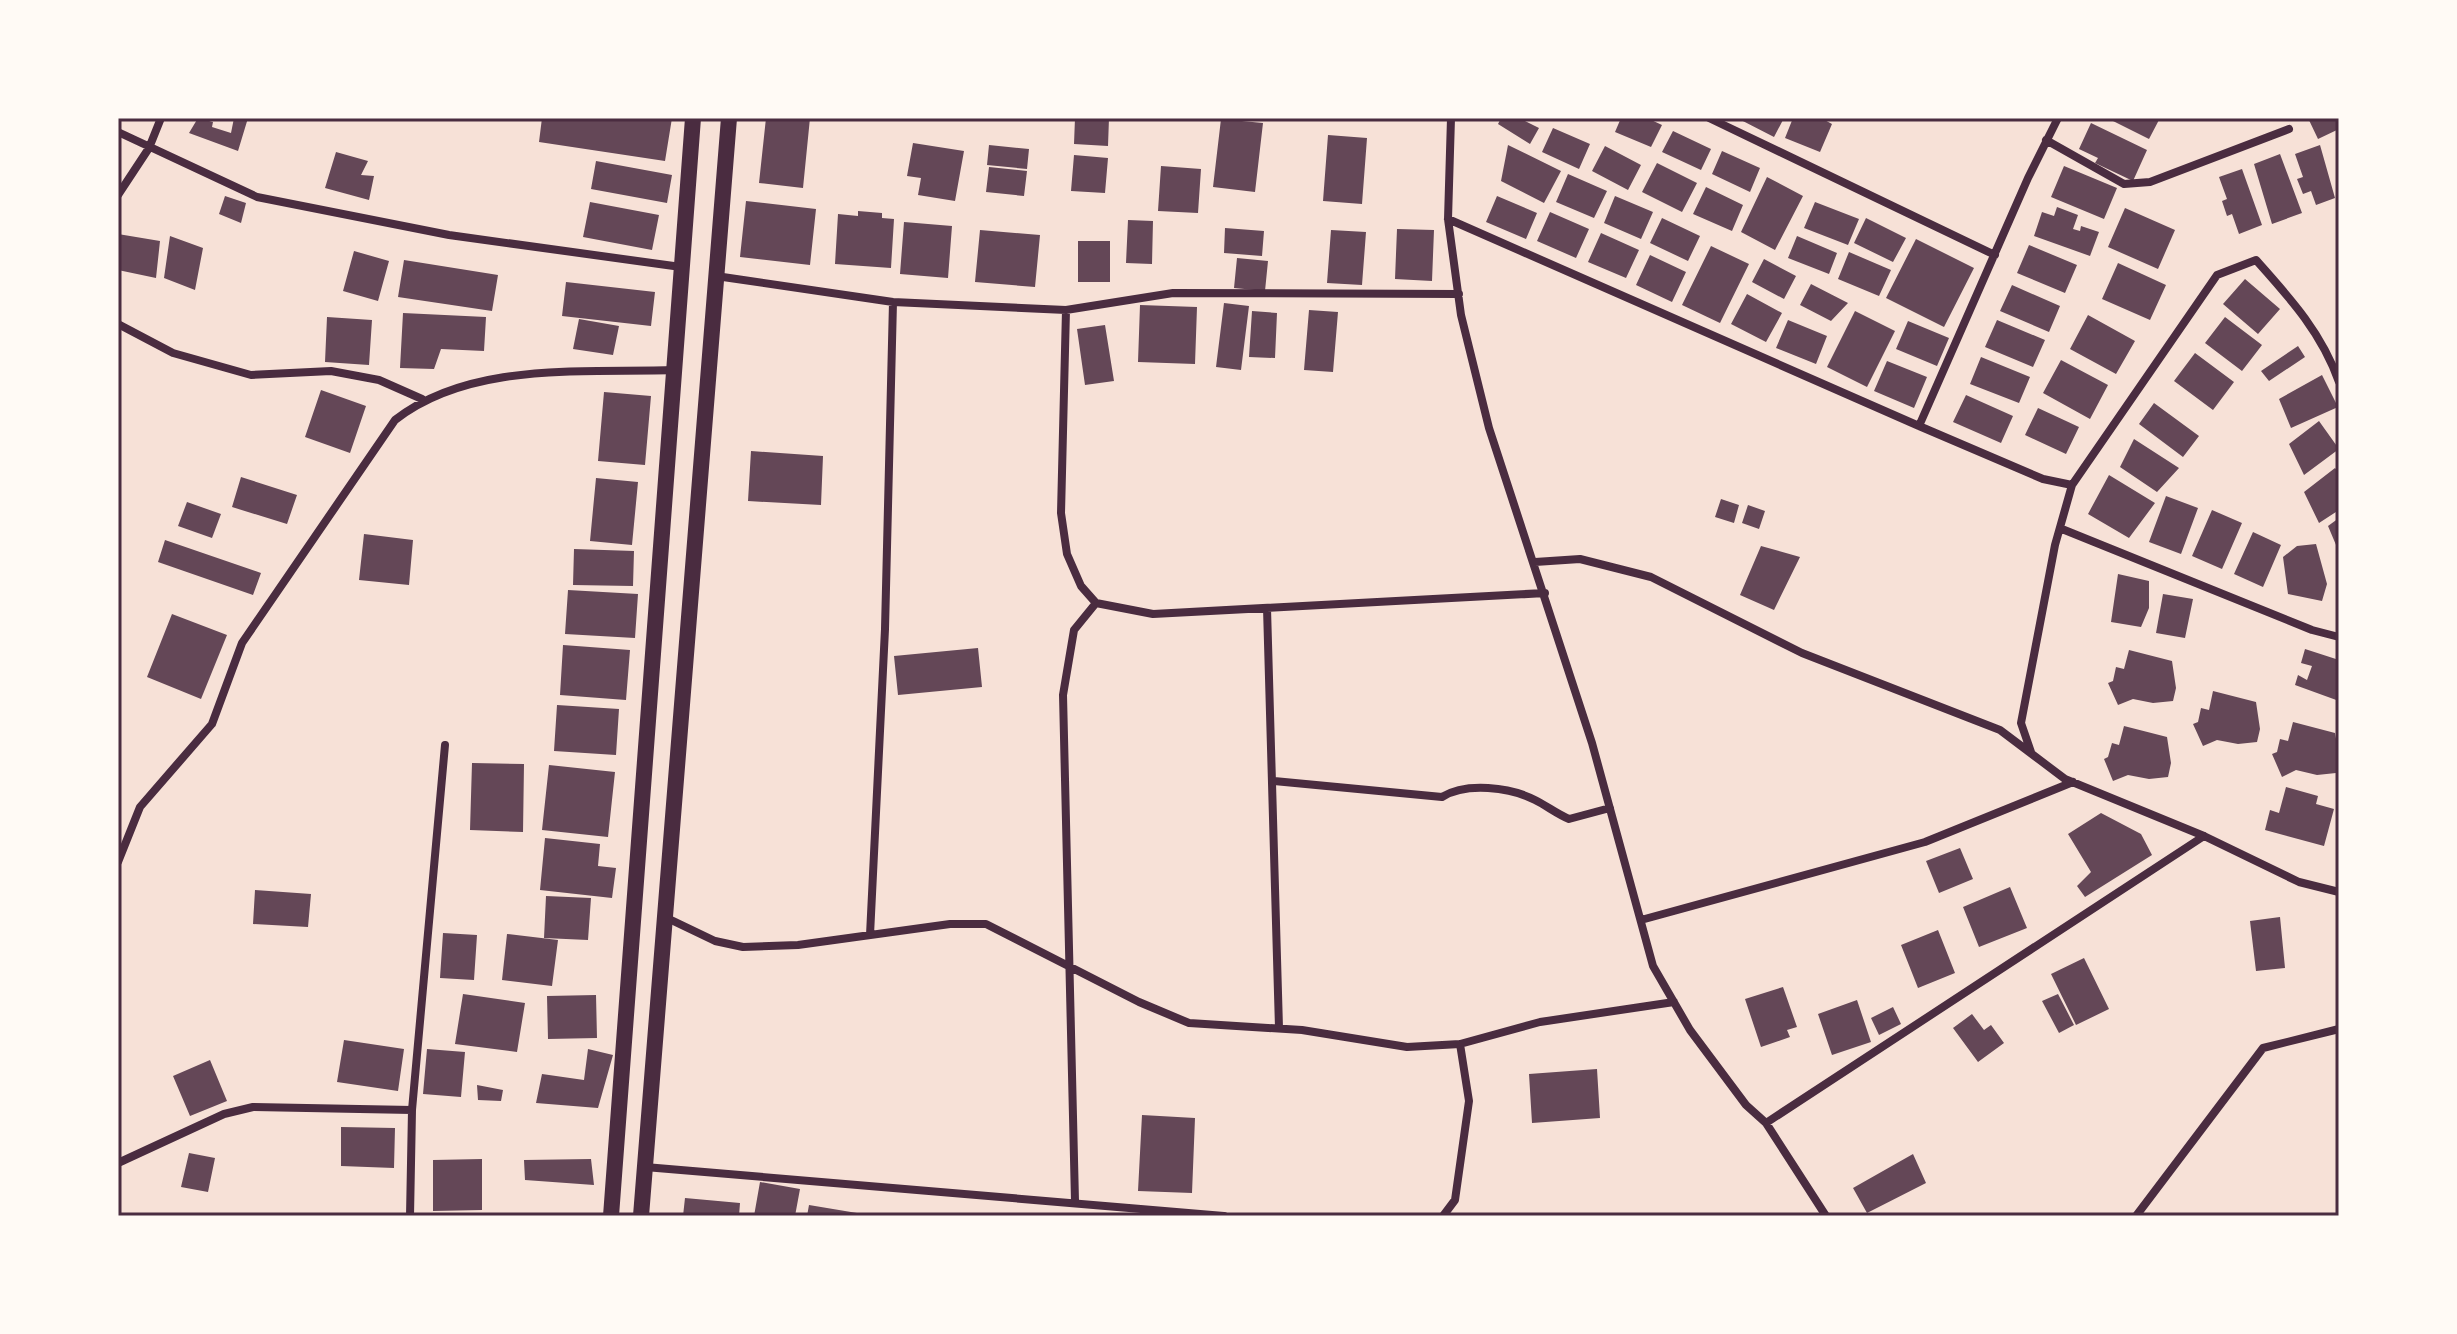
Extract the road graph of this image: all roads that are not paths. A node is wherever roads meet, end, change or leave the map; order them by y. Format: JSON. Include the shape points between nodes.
{"nodes":[{"id":1,"x":161,"y":118,"type":"edge"},
{"id":2,"x":693,"y":118,"type":"edge"},
{"id":3,"x":729,"y":118,"type":"edge"},
{"id":4,"x":1451,"y":118,"type":"edge"},
{"id":5,"x":1709,"y":118,"type":"edge"},
{"id":6,"x":2058,"y":118,"type":"edge"},
{"id":7,"x":2289,"y":129,"type":"dead end"},
{"id":8,"x":118,"y":132,"type":"edge"},
{"id":9,"x":2046,"y":140,"type":"junction"},
{"id":10,"x":149,"y":148,"type":"junction"},
{"id":11,"x":118,"y":195,"type":"edge"},
{"id":12,"x":1448,"y":219,"type":"junction"},
{"id":13,"x":1995,"y":255,"type":"junction"},
{"id":14,"x":682,"y":267,"type":"junction"},
{"id":15,"x":716,"y":276,"type":"junction"},
{"id":16,"x":1459,"y":294,"type":"junction"},
{"id":17,"x":893,"y":302,"type":"junction"},
{"id":18,"x":1066,"y":310,"type":"junction"},
{"id":19,"x":118,"y":324,"type":"edge"},
{"id":20,"x":675,"y":370,"type":"junction"},
{"id":21,"x":2339,"y":382,"type":"edge"},
{"id":22,"x":422,"y":399,"type":"junction"},
{"id":23,"x":1919,"y":426,"type":"junction"},
{"id":24,"x":2072,"y":485,"type":"junction"},
{"id":25,"x":2062,"y":529,"type":"junction"},
{"id":26,"x":1535,"y":562,"type":"junction"},
{"id":27,"x":1545,"y":593,"type":"junction"},
{"id":28,"x":1096,"y":603,"type":"junction"},
{"id":29,"x":1267,"y":608,"type":"junction"},
{"id":30,"x":2339,"y":637,"type":"edge"},
{"id":31,"x":445,"y":745,"type":"dead end"},
{"id":32,"x":2031,"y":753,"type":"junction"},
{"id":33,"x":1274,"y":781,"type":"junction"},
{"id":34,"x":2073,"y":782,"type":"junction"},
{"id":35,"x":1610,"y":808,"type":"junction"},
{"id":36,"x":2204,"y":836,"type":"junction"},
{"id":37,"x":118,"y":862,"type":"edge"},
{"id":38,"x":2339,"y":892,"type":"edge"},
{"id":39,"x":667,"y":918,"type":"junction"},
{"id":40,"x":1641,"y":920,"type":"junction"},
{"id":41,"x":870,"y":935,"type":"junction"},
{"id":42,"x":1068,"y":965,"type":"junction"},
{"id":43,"x":1674,"y":1002,"type":"junction"},
{"id":44,"x":1279,"y":1028,"type":"junction"},
{"id":45,"x":2339,"y":1029,"type":"edge"},
{"id":46,"x":1460,"y":1044,"type":"junction"},
{"id":47,"x":412,"y":1110,"type":"junction"},
{"id":48,"x":1766,"y":1123,"type":"junction"},
{"id":49,"x":118,"y":1163,"type":"edge"},
{"id":50,"x":645,"y":1167,"type":"junction"},
{"id":51,"x":1075,"y":1201,"type":"junction"},
{"id":52,"x":410,"y":1216,"type":"edge"},
{"id":53,"x":611,"y":1216,"type":"edge"},
{"id":54,"x":641,"y":1216,"type":"edge"},
{"id":55,"x":1224,"y":1216,"type":"edge"},
{"id":56,"x":1443,"y":1216,"type":"edge"},
{"id":57,"x":1826,"y":1216,"type":"edge"},
{"id":58,"x":2136,"y":1216,"type":"edge"}],
"edges":[{"from":1,"to":10,"type":"street"},
{"from":2,"to":14,"type":"main road"},
{"from":3,"to":15,"type":"main road"},
{"from":4,"to":12,"type":"street"},
{"from":5,"to":13,"type":"street"},
{"from":6,"to":9,"type":"street"},
{"from":7,"to":9,"type":"street","via":[[2150,182],[2124,184]]},
{"from":8,"to":10,"type":"street"},
{"from":9,"to":13,"type":"street"},
{"from":10,"to":11,"type":"street"},
{"from":10,"to":14,"type":"street","via":[[257,197],[449,235]]},
{"from":12,"to":16,"type":"street"},
{"from":12,"to":23,"type":"street"},
{"from":13,"to":23,"type":"street"},
{"from":14,"to":20,"type":"main road"},
{"from":15,"to":17,"type":"street"},
{"from":15,"to":39,"type":"main road"},
{"from":16,"to":18,"type":"street","via":[[1173,293]]},
{"from":16,"to":26,"type":"street","via":[[1489,428]]},
{"from":17,"to":18,"type":"street"},
{"from":17,"to":41,"type":"street"},
{"from":18,"to":28,"type":"street","via":[[1061,513],[1067,554],[1081,586]]},
{"from":19,"to":22,"type":"street","via":[[173,353],[251,375],[331,371],[379,380]]},
{"from":20,"to":22,"type":"street","via":[[487,380]]},
{"from":20,"to":53,"type":"main road"},
{"from":21,"to":24,"type":"street","via":[[2328,351],[2256,260],[2217,275]]},
{"from":22,"to":37,"type":"street","via":[[395,420],[242,643],[212,724],[140,807]]},
{"from":23,"to":24,"type":"street","via":[[2043,479]]},
{"from":24,"to":25,"type":"street"},
{"from":25,"to":30,"type":"street"},
{"from":25,"to":32,"type":"street","via":[[2021,723]]},
{"from":26,"to":27,"type":"street"},
{"from":26,"to":32,"type":"street","via":[[1580,559],[1651,577],[1802,653],[2000,730]]},
{"from":27,"to":29,"type":"street"},
{"from":27,"to":35,"type":"street"},
{"from":28,"to":29,"type":"street","via":[[1153,614]]},
{"from":28,"to":42,"type":"street","via":[[1074,630],[1063,695]]},
{"from":29,"to":33,"type":"street"},
{"from":31,"to":47,"type":"street"},
{"from":32,"to":34,"type":"street"},
{"from":33,"to":35,"type":"street","via":[[1442,797],[1455,789],[1487,788],[1534,799],[1569,819]]},
{"from":33,"to":44,"type":"street"},
{"from":34,"to":36,"type":"street"},
{"from":34,"to":40,"type":"street","via":[[1925,842]]},
{"from":35,"to":40,"type":"street"},
{"from":36,"to":38,"type":"street","via":[[2299,882]]},
{"from":36,"to":48,"type":"street"},
{"from":39,"to":41,"type":"street","via":[[715,941],[743,947]]},
{"from":39,"to":50,"type":"main road"},
{"from":40,"to":43,"type":"street","via":[[1653,966]]},
{"from":41,"to":42,"type":"street","via":[[986,924]]},
{"from":42,"to":44,"type":"street","via":[[1189,1023]]},
{"from":42,"to":51,"type":"street"},
{"from":43,"to":46,"type":"street","via":[[1540,1022]]},
{"from":43,"to":48,"type":"street","via":[[1746,1105]]},
{"from":44,"to":46,"type":"street","via":[[1407,1047]]},
{"from":45,"to":58,"type":"street","via":[[2263,1048]]},
{"from":46,"to":56,"type":"street","via":[[1469,1101],[1455,1200]]},
{"from":47,"to":49,"type":"street","via":[[253,1107],[224,1114]]},
{"from":47,"to":52,"type":"street"},
{"from":48,"to":57,"type":"street"},
{"from":50,"to":51,"type":"street"},
{"from":50,"to":54,"type":"main road"},
{"from":51,"to":55,"type":"street"}]}
